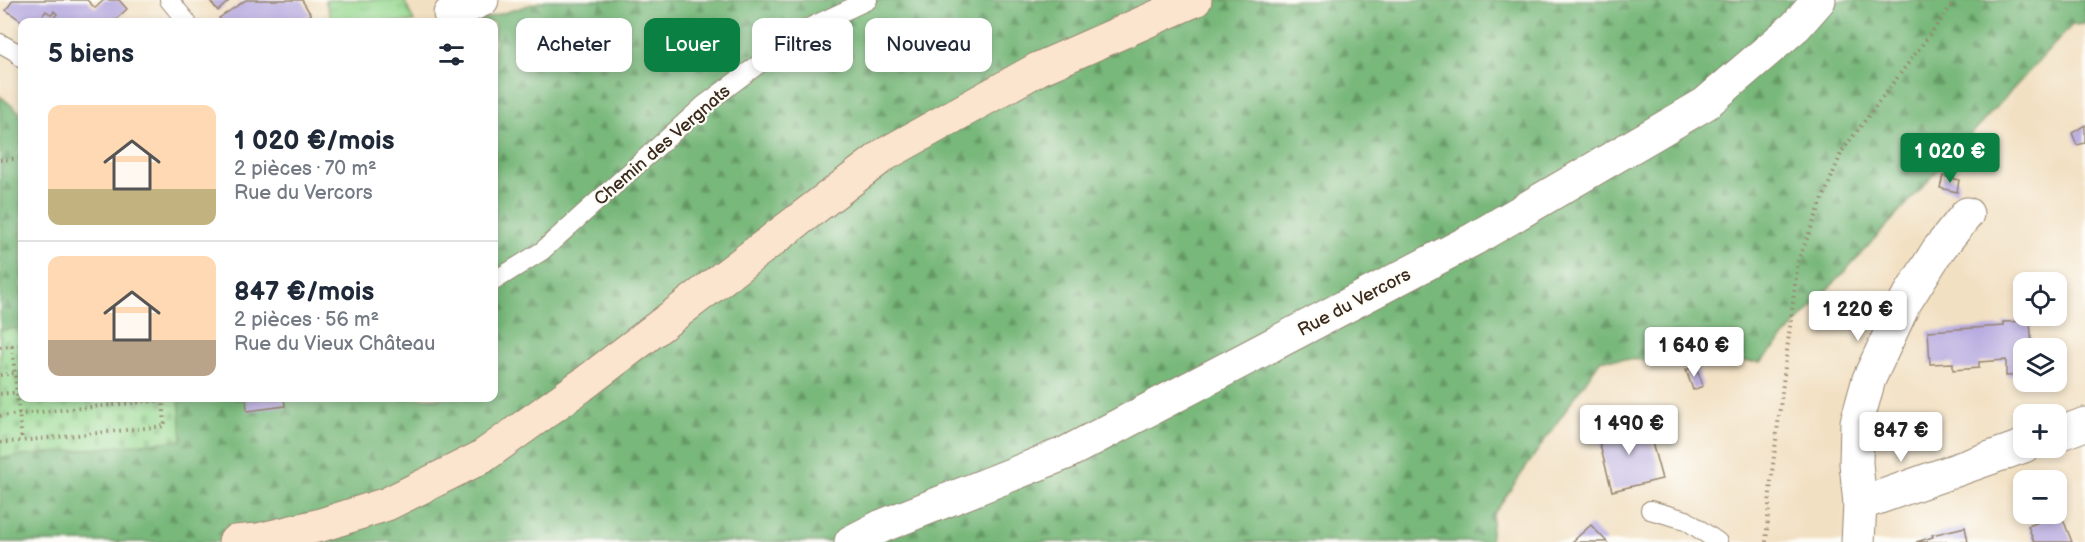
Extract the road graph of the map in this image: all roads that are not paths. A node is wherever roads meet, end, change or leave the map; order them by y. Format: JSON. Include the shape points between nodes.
{"nodes":[{"id":1,"x":169,"y":0,"type":"edge"},
{"id":2,"x":482,"y":0,"type":"edge"},
{"id":3,"x":868,"y":0,"type":"edge"},
{"id":4,"x":1196,"y":0,"type":"edge"},
{"id":5,"x":1819,"y":0,"type":"edge"},
{"id":6,"x":443,"y":12,"type":"edge"},
{"id":7,"x":184,"y":18,"type":"edge"},
{"id":8,"x":0,"y":43,"type":"edge"},
{"id":9,"x":18,"y":54,"type":"edge"},
{"id":10,"x":1967,"y":214,"type":"dead end"},
{"id":11,"x":498,"y":278,"type":"edge"},
{"id":12,"x":2085,"y":424,"type":"edge"},
{"id":13,"x":2067,"y":431,"type":"edge"},
{"id":14,"x":2013,"y":450,"type":"edge"},
{"id":15,"x":1860,"y":504,"type":"junction"},
{"id":16,"x":1650,"y":510,"type":"dead end"},
{"id":17,"x":234,"y":542,"type":"edge"},
{"id":18,"x":851,"y":542,"type":"edge"},
{"id":19,"x":1718,"y":542,"type":"edge"},
{"id":20,"x":1858,"y":542,"type":"edge"}],
"edges":[{"from":1,"to":7,"type":"lane"},
{"from":2,"to":6,"type":"street"},
{"from":3,"to":11,"type":"lane","name":"Chemin des Vergnats","via":[[806,30],[704,105],[542,251]]},
{"from":4,"to":17,"type":"main road","via":[[1038,69],[884,154],[482,457],[387,504],[321,525]]},
{"from":5,"to":18,"type":"street","name":"Rue du Vercors","via":[[1796,26],[1705,104],[1474,239],[1066,453]]},
{"from":8,"to":9,"type":"lane"},
{"from":10,"to":15,"type":"street","via":[[1938,250],[1904,304],[1869,379],[1857,422]]},
{"from":12,"to":13,"type":"street"},
{"from":14,"to":15,"type":"street"},
{"from":15,"to":20,"type":"street"},
{"from":16,"to":19,"type":"lane","via":[[1686,520]]}]}
